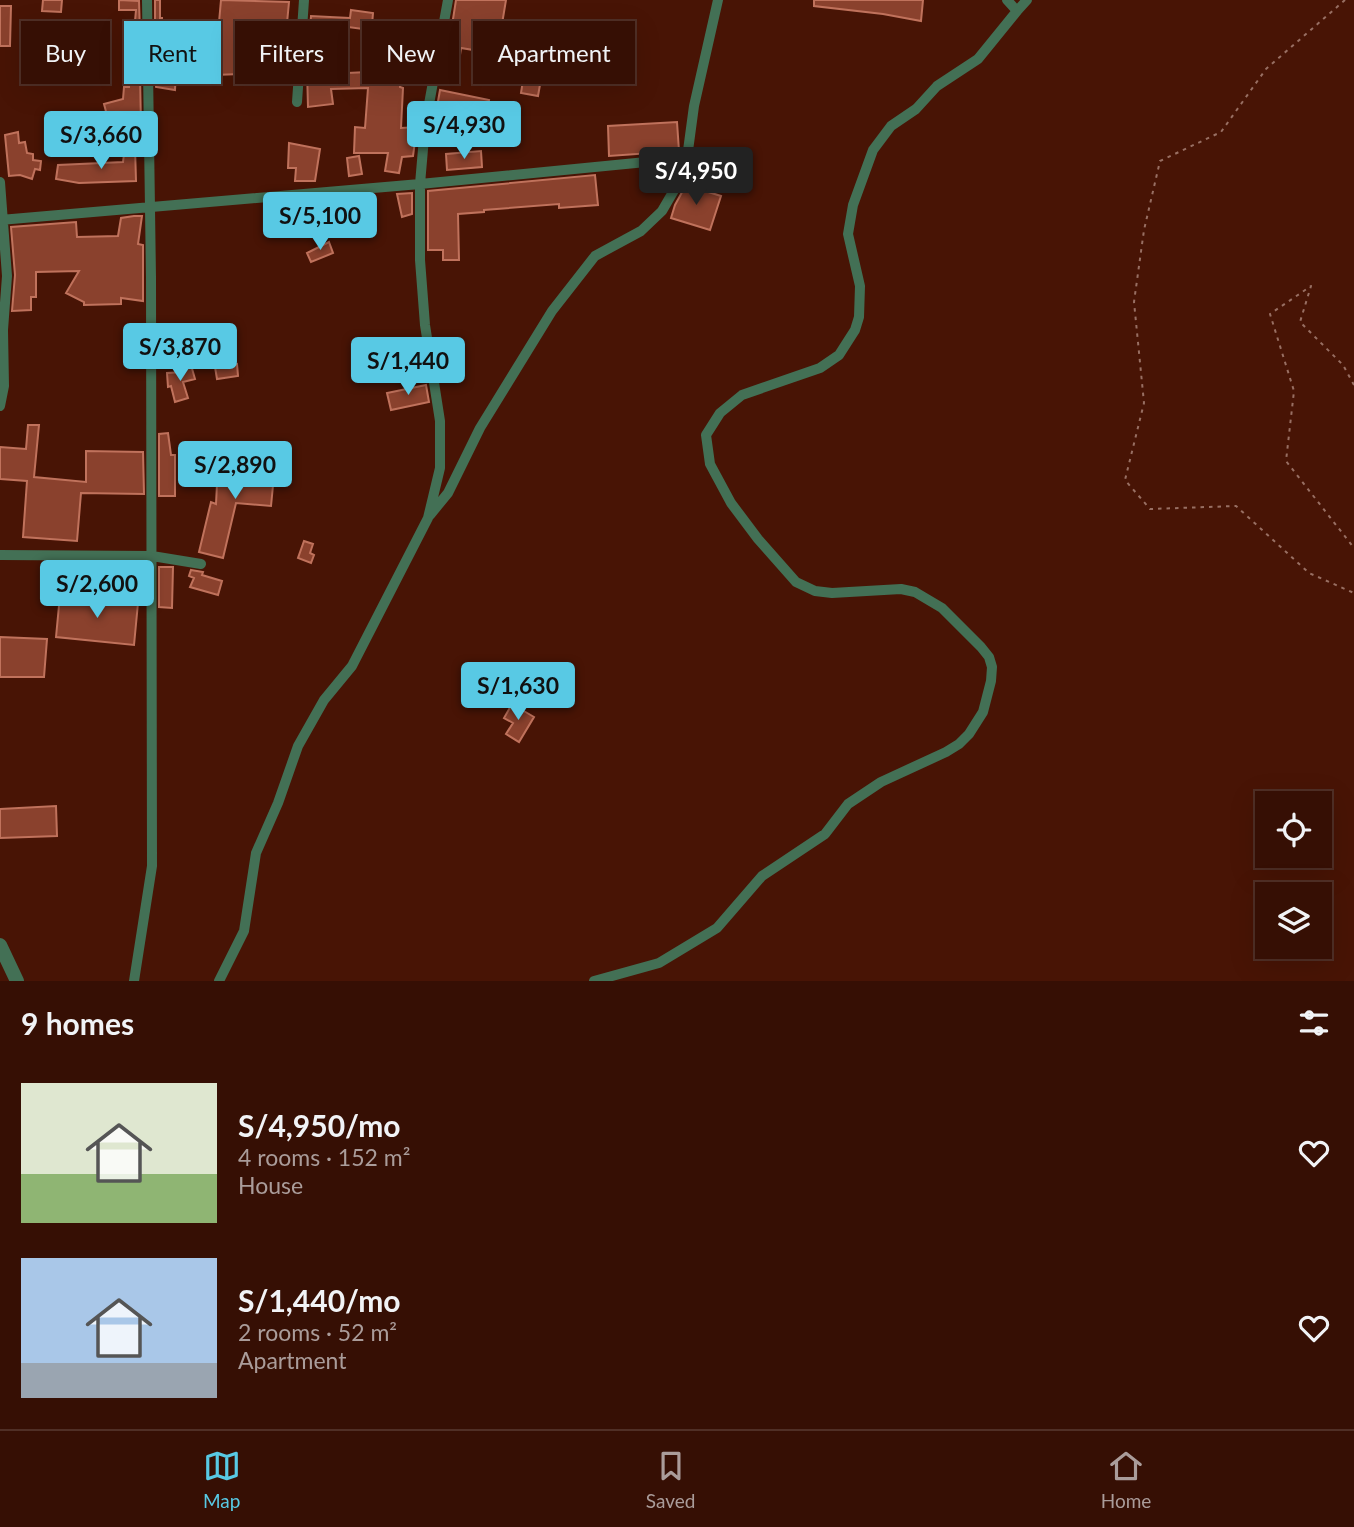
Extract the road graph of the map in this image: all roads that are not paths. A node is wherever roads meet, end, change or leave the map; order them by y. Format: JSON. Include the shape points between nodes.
{"nodes":[{"id":1,"x":147,"y":0,"type":"edge"},
{"id":2,"x":304,"y":0,"type":"edge"},
{"id":3,"x":448,"y":0,"type":"edge"},
{"id":4,"x":718,"y":0,"type":"edge"},
{"id":5,"x":1007,"y":0,"type":"edge"},
{"id":6,"x":1027,"y":0,"type":"edge"},
{"id":7,"x":1017,"y":11,"type":"junction"},
{"id":8,"x":297,"y":102,"type":"dead end"},
{"id":9,"x":687,"y":159,"type":"junction"},
{"id":10,"x":0,"y":183,"type":"edge"},
{"id":11,"x":420,"y":184,"type":"junction"},
{"id":12,"x":148,"y":206,"type":"junction"},
{"id":13,"x":1,"y":220,"type":"edge"},
{"id":14,"x":0,"y":406,"type":"edge"},
{"id":15,"x":428,"y":518,"type":"junction"},
{"id":16,"x":0,"y":555,"type":"edge"},
{"id":17,"x":152,"y":556,"type":"junction"},
{"id":18,"x":201,"y":564,"type":"dead end"},
{"id":19,"x":0,"y":945,"type":"edge"},
{"id":20,"x":17,"y":981,"type":"edge"},
{"id":21,"x":134,"y":981,"type":"edge"},
{"id":22,"x":219,"y":981,"type":"edge"},
{"id":23,"x":594,"y":981,"type":"edge"}],
"edges":[{"from":1,"to":12,"type":"street"},
{"from":2,"to":8,"type":"street"},
{"from":3,"to":11,"type":"street","via":[[425,126]]},
{"from":4,"to":9,"type":"street"},
{"from":5,"to":7,"type":"street"},
{"from":6,"to":7,"type":"street"},
{"from":7,"to":23,"type":"street","via":[[978,59],[937,86],[916,109],[891,126],[873,150],[848,234],[860,285],[859,317],[839,355],[820,368],[742,394],[720,413],[706,435],[710,464],[731,503],[796,582],[832,593],[915,592],[942,608],[981,647],[992,667],[983,712],[959,744],[881,782],[848,804],[825,834],[762,876],[717,928],[659,963]]},
{"from":9,"to":11,"type":"street"},
{"from":9,"to":15,"type":"street","via":[[662,211],[641,231],[596,256],[552,311],[480,428],[448,493]]},
{"from":10,"to":13,"type":"street"},
{"from":11,"to":12,"type":"street"},
{"from":11,"to":15,"type":"street","via":[[425,325],[440,421],[440,468]]},
{"from":12,"to":13,"type":"street"},
{"from":12,"to":17,"type":"street"},
{"from":13,"to":14,"type":"street","via":[[7,276]]},
{"from":15,"to":22,"type":"street","via":[[352,666],[324,699],[298,746],[256,853],[244,931]]},
{"from":16,"to":17,"type":"street"},
{"from":17,"to":18,"type":"street"},
{"from":17,"to":21,"type":"street","via":[[152,866]]},
{"from":19,"to":20,"type":"street"}]}
